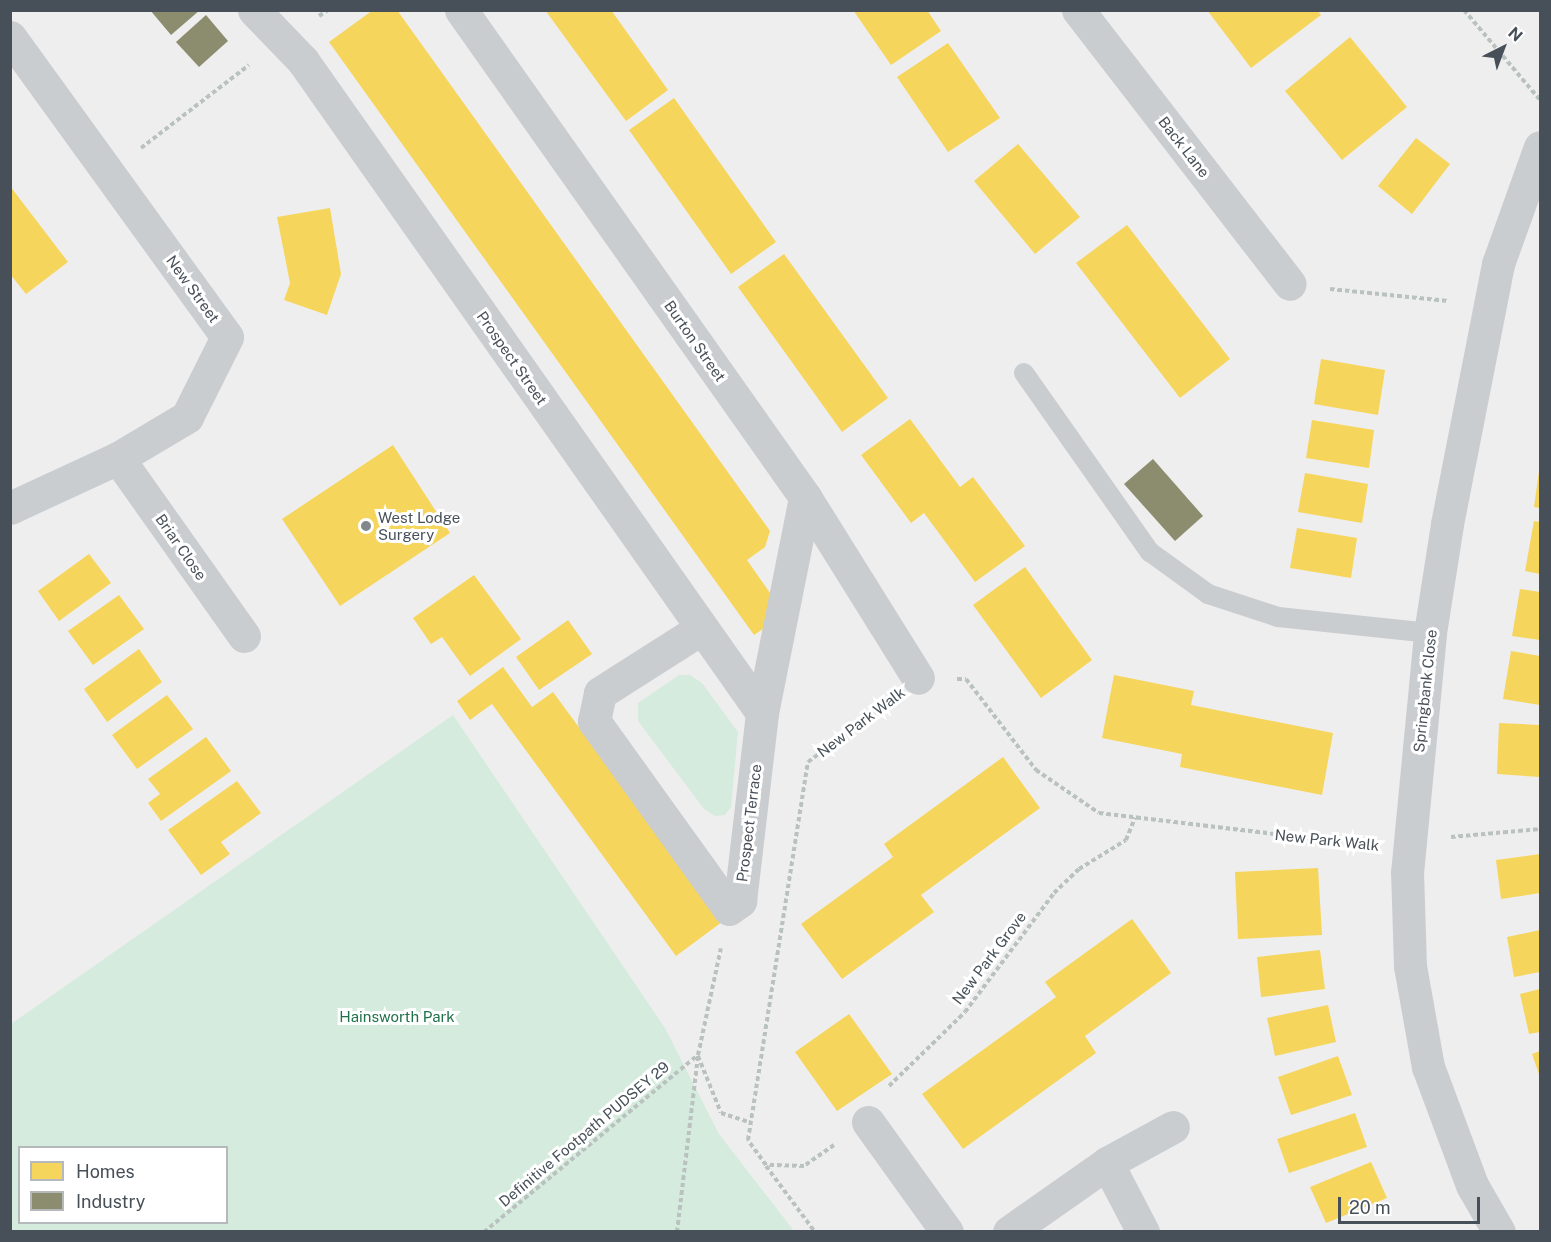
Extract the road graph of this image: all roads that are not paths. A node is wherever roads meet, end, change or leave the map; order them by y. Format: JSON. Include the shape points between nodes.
{"nodes":[{"id":1,"x":254,"y":10,"type":"edge"},
{"id":2,"x":462,"y":10,"type":"edge"},
{"id":3,"x":1078,"y":10,"type":"edge"},
{"id":4,"x":10,"y":36,"type":"edge"},
{"id":5,"x":1540,"y":147,"type":"edge"},
{"id":6,"x":1290,"y":284,"type":"road end"},
{"id":7,"x":1024,"y":373,"type":"dead end"},
{"id":8,"x":118,"y":458,"type":"junction"},
{"id":9,"x":805,"y":497,"type":"junction"},
{"id":10,"x":10,"y":508,"type":"edge"},
{"id":11,"x":702,"y":628,"type":"junction"},
{"id":12,"x":1430,"y":633,"type":"junction"},
{"id":13,"x":244,"y":636,"type":"dead end"},
{"id":14,"x":918,"y":678,"type":"road end"},
{"id":15,"x":762,"y":713,"type":"junction"},
{"id":16,"x":868,"y":1122,"type":"road end"},
{"id":17,"x":1173,"y":1127,"type":"dead end"},
{"id":18,"x":1107,"y":1163,"type":"junction"},
{"id":19,"x":947,"y":1232,"type":"edge"},
{"id":20,"x":1009,"y":1232,"type":"edge"},
{"id":21,"x":1143,"y":1232,"type":"edge"},
{"id":22,"x":1499,"y":1232,"type":"edge"}],
"edges":[{"from":1,"to":11,"type":"street","name":"Prospect Street","via":[[303,61]]},
{"from":2,"to":9,"type":"street","name":"Burton Street"},
{"from":3,"to":6,"type":"street","name":"Back Lane"},
{"from":4,"to":8,"type":"street","name":"New Street","via":[[227,337],[187,417]]},
{"from":5,"to":12,"type":"street","name":"Springbank Close","via":[[1498,264]]},
{"from":7,"to":12,"type":"lane","via":[[1150,552],[1208,594],[1278,617]]},
{"from":8,"to":10,"type":"street","name":"New Street"},
{"from":8,"to":13,"type":"street","name":"Briar Close"},
{"from":9,"to":14,"type":"street","name":"Burton Street"},
{"from":9,"to":15,"type":"street","name":"Prospect Terrace"},
{"from":11,"to":15,"type":"street","name":"Prospect Street"},
{"from":11,"to":15,"type":"street","name":"Prospect Terrace","via":[[600,693],[594,721],[729,909],[740,901]]},
{"from":12,"to":22,"type":"street","name":"Springbank Close","via":[[1410,846],[1410,966],[1428,1066],[1472,1185]]},
{"from":16,"to":19,"type":"street"},
{"from":17,"to":18,"type":"street"},
{"from":18,"to":20,"type":"street"},
{"from":18,"to":21,"type":"street"}]}
